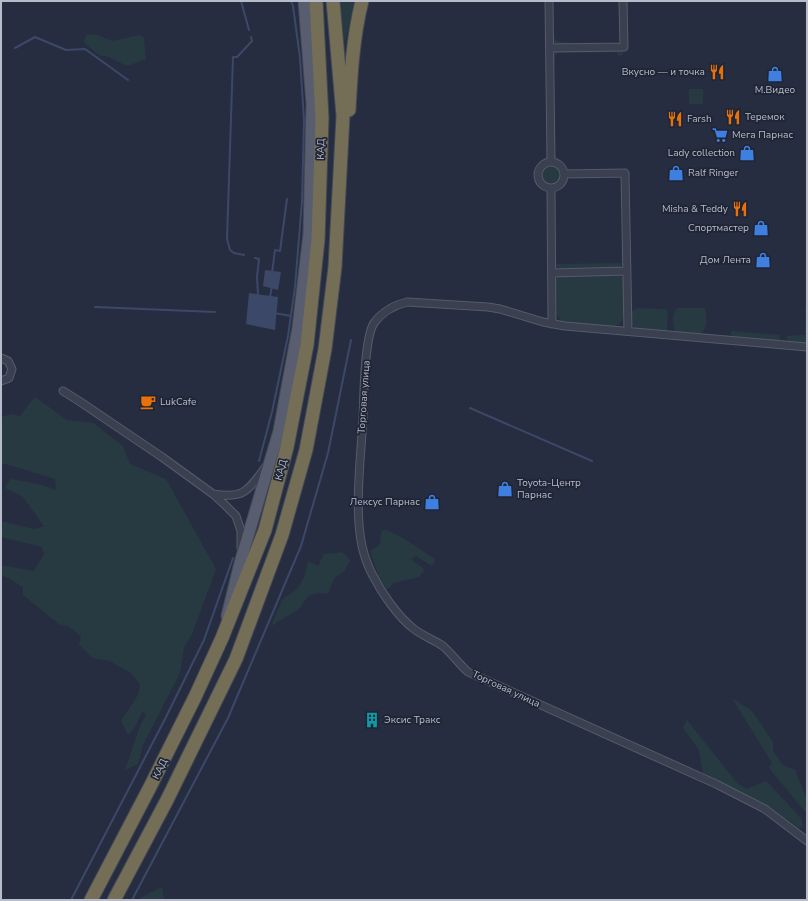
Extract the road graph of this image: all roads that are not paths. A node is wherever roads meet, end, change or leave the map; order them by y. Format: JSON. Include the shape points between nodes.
{"nodes":[{"id":1,"x":302,"y":1,"type":"edge"},
{"id":2,"x":316,"y":1,"type":"edge"},
{"id":3,"x":333,"y":1,"type":"edge"},
{"id":4,"x":362,"y":1,"type":"edge"},
{"id":5,"x":549,"y":1,"type":"edge"},
{"id":6,"x":623,"y":1,"type":"edge"},
{"id":7,"x":550,"y":48,"type":"junction"},
{"id":8,"x":342,"y":148,"type":"junction"},
{"id":9,"x":551,"y":162,"type":"junction"},
{"id":10,"x":564,"y":174,"type":"junction"},
{"id":11,"x":551,"y":188,"type":"junction"},
{"id":12,"x":552,"y":272,"type":"junction"},
{"id":13,"x":626,"y":272,"type":"junction"},
{"id":14,"x":552,"y":324,"type":"junction"},
{"id":15,"x":628,"y":331,"type":"junction"},
{"id":16,"x":807,"y":347,"type":"edge"},
{"id":17,"x":1,"y":358,"type":"edge"},
{"id":18,"x":1,"y":381,"type":"edge"},
{"id":19,"x":63,"y":391,"type":"dead end"},
{"id":20,"x":272,"y":458,"type":"junction"},
{"id":21,"x":213,"y":494,"type":"junction"},
{"id":22,"x":240,"y":563,"type":"junction"},
{"id":23,"x":222,"y":638,"type":"junction"},
{"id":24,"x":807,"y":841,"type":"edge"},
{"id":25,"x":91,"y":900,"type":"edge"},
{"id":26,"x":114,"y":900,"type":"edge"}],
"edges":[{"from":1,"to":20,"type":"main road","via":[[306,20],[312,104],[309,234],[298,328]]},
{"from":2,"to":23,"type":"highway","name":"КАД","via":[[322,118],[318,240],[307,345],[287,447],[265,530]]},
{"from":3,"to":8,"type":"highway","name":"КАД","via":[[343,116]]},
{"from":4,"to":8,"type":"highway","via":[[352,57],[348,116]]},
{"from":5,"to":7,"type":"street"},
{"from":6,"to":7,"type":"street","via":[[624,47]]},
{"from":7,"to":9,"type":"street"},
{"from":8,"to":26,"type":"highway","name":"КАД","via":[[335,267],[325,349],[306,450],[282,535],[236,659],[167,800]]},
{"from":9,"to":10,"type":"street","via":[[562,166]]},
{"from":9,"to":11,"type":"street","via":[[540,167],[538,175],[544,185]]},
{"from":10,"to":11,"type":"street","via":[[559,185]]},
{"from":10,"to":13,"type":"street","via":[[625,173]]},
{"from":11,"to":12,"type":"street"},
{"from":12,"to":13,"type":"street"},
{"from":12,"to":14,"type":"street"},
{"from":13,"to":15,"type":"street"},
{"from":14,"to":15,"type":"street"},
{"from":14,"to":24,"type":"street","name":"Торговая улица","via":[[488,307],[407,302],[389,310],[374,323],[365,375],[359,484],[362,546],[372,573],[385,597],[413,629],[451,653],[468,672],[716,784],[764,809]]},
{"from":15,"to":16,"type":"street"},
{"from":17,"to":18,"type":"street","via":[[8,361],[12,374]]},
{"from":19,"to":21,"type":"street"},
{"from":20,"to":21,"type":"street","via":[[250,487],[239,494]]},
{"from":20,"to":22,"type":"main road"},
{"from":21,"to":22,"type":"street","via":[[236,516],[241,531]]},
{"from":22,"to":23,"type":"main road"},
{"from":23,"to":25,"type":"highway","name":"КАД","via":[[195,697]]}]}
